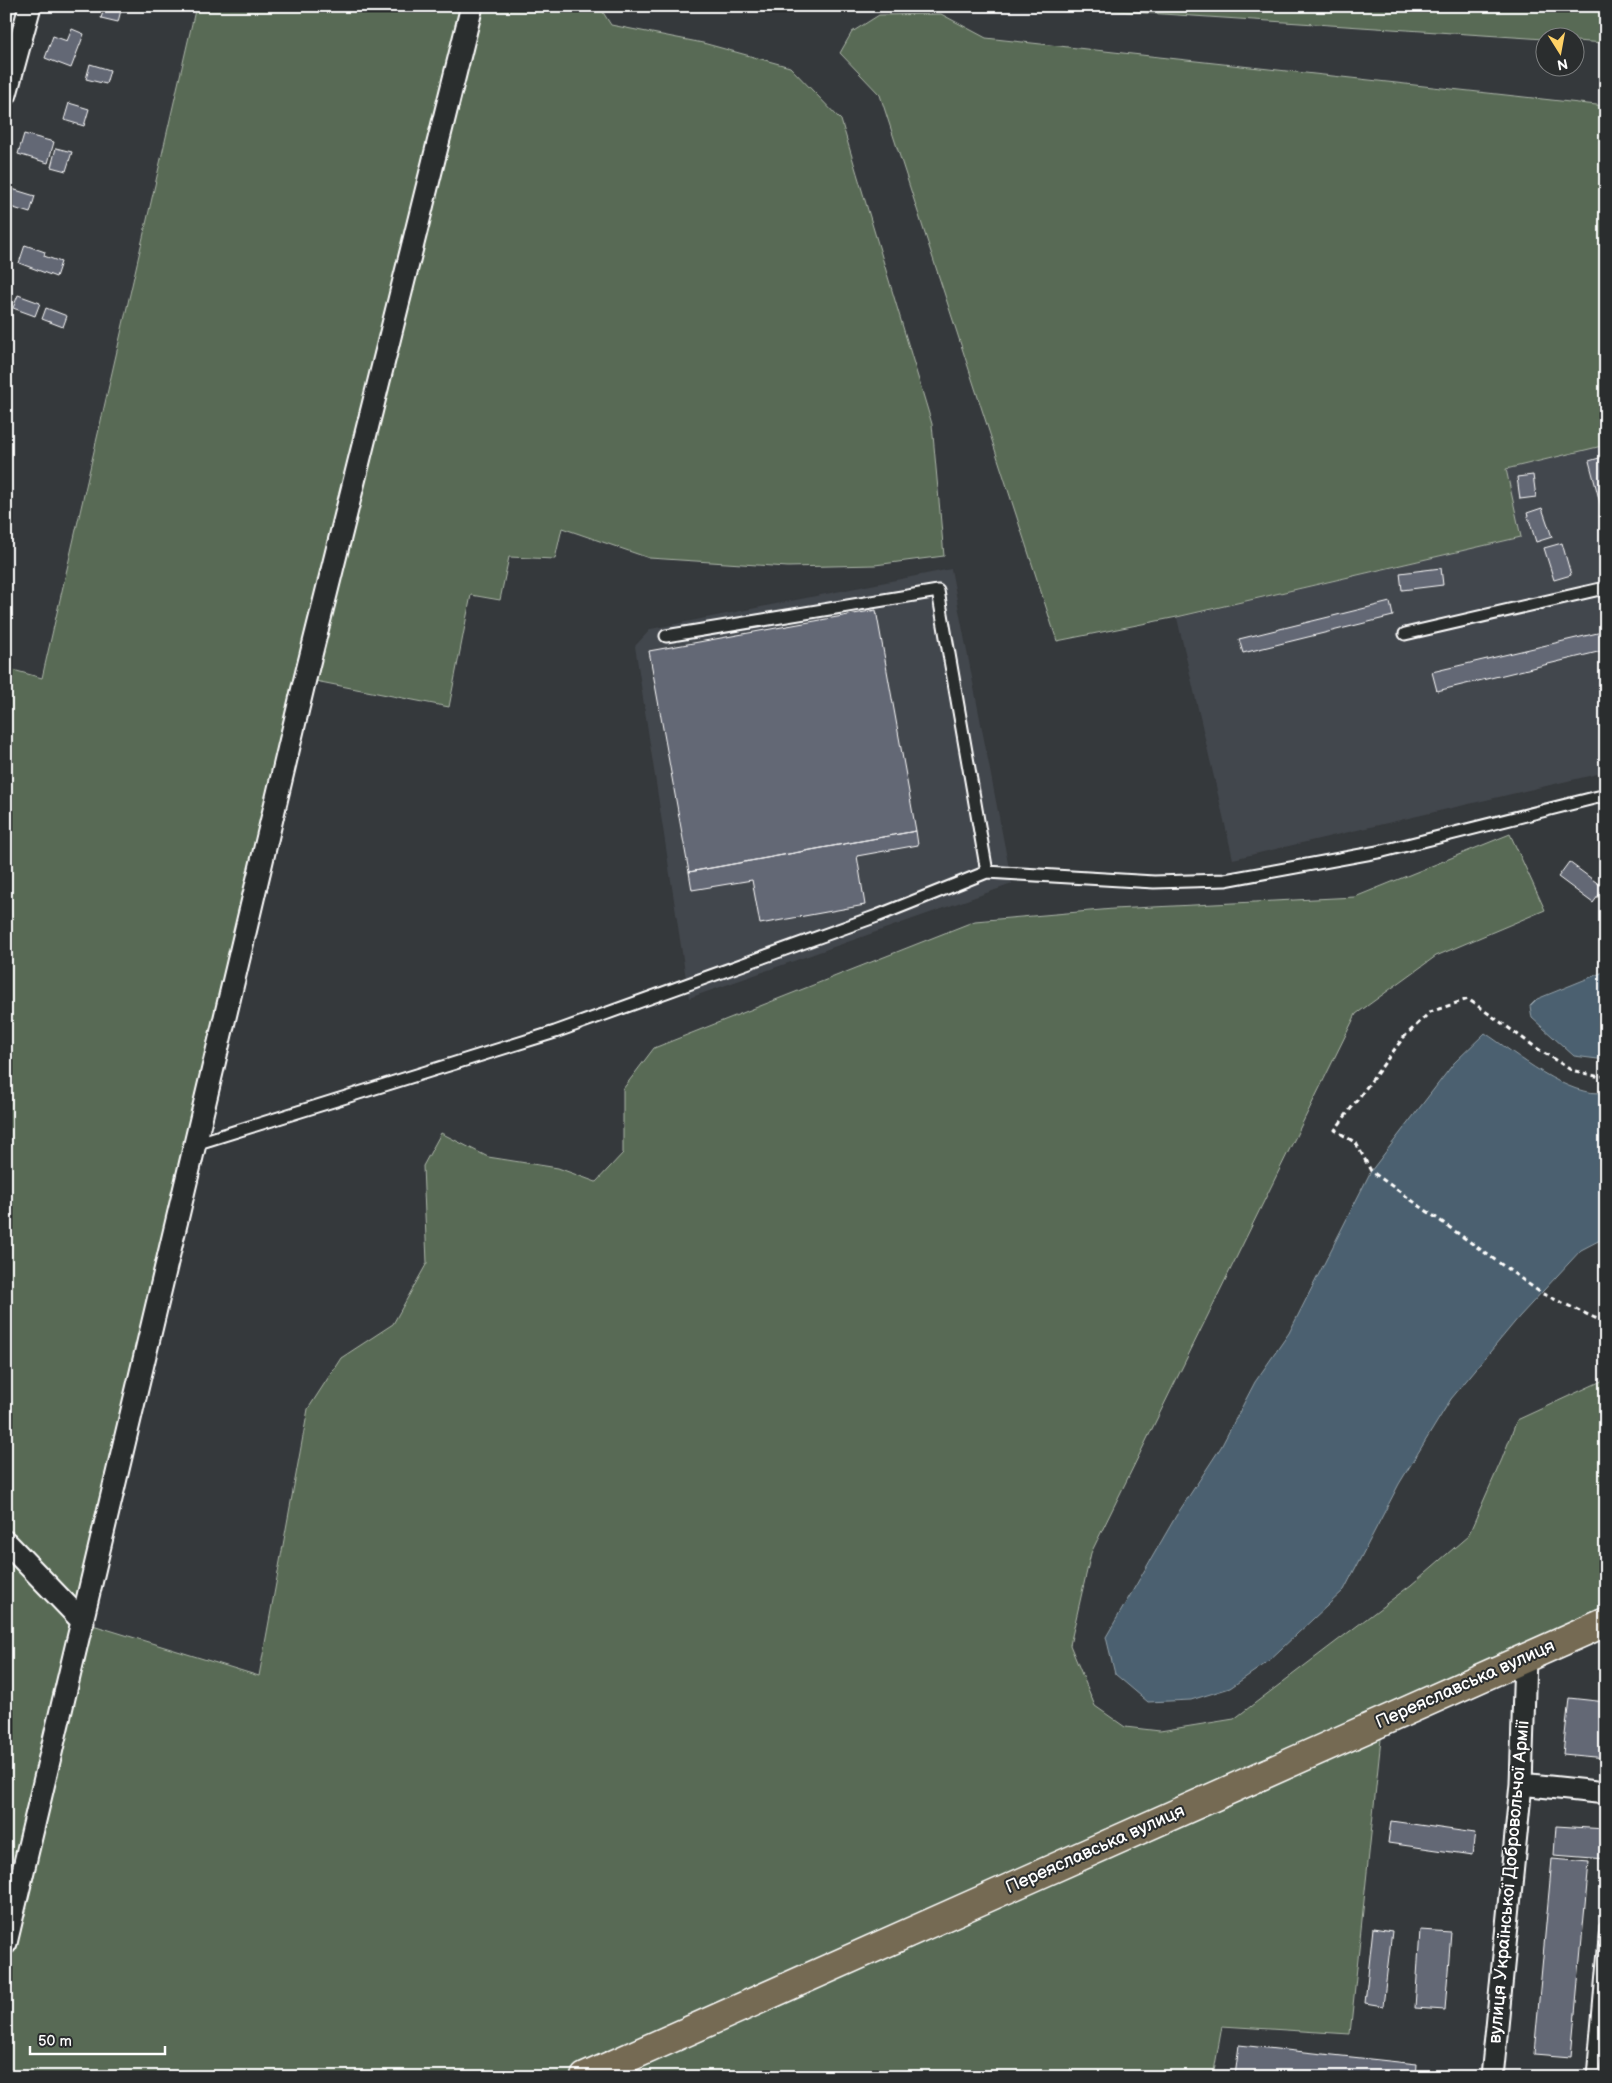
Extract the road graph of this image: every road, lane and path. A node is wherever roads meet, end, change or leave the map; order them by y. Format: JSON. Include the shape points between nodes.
{"nodes":[{"id":1,"x":30,"y":6,"type":"edge"},
{"id":2,"x":472,"y":6,"type":"edge"},
{"id":3,"x":6,"y":94,"type":"edge"},
{"id":4,"x":1606,"y":594,"type":"edge"},
{"id":5,"x":1405,"y":634,"type":"dead end"},
{"id":6,"x":666,"y":636,"type":"dead end"},
{"id":7,"x":1606,"y":794,"type":"edge"},
{"id":8,"x":986,"y":872,"type":"junction"},
{"id":9,"x":1606,"y":1075,"type":"edge"},
{"id":10,"x":196,"y":1144,"type":"junction"},
{"id":11,"x":1606,"y":1321,"type":"edge"},
{"id":12,"x":6,"y":1542,"type":"edge"},
{"id":13,"x":83,"y":1622,"type":"junction"},
{"id":14,"x":1606,"y":1622,"type":"edge"},
{"id":15,"x":1525,"y":1658,"type":"junction"},
{"id":16,"x":1521,"y":1784,"type":"junction"},
{"id":17,"x":1606,"y":1793,"type":"edge"},
{"id":18,"x":1606,"y":1927,"type":"edge"},
{"id":19,"x":6,"y":1943,"type":"edge"},
{"id":20,"x":596,"y":2074,"type":"edge"},
{"id":21,"x":1492,"y":2077,"type":"edge"},
{"id":22,"x":1593,"y":2077,"type":"edge"}],
"edges":[{"from":1,"to":3,"type":"street"},
{"from":2,"to":10,"type":"street","via":[[303,689]]},
{"from":4,"to":5,"type":"lane","via":[[1600,589]]},
{"from":6,"to":8,"type":"lane","via":[[938,591]]},
{"from":7,"to":8,"type":"lane","via":[[1383,851],[1225,880],[1154,882]]},
{"from":8,"to":10,"type":"lane","via":[[877,916],[555,1032]]},
{"from":9,"to":11,"type":"path","via":[[1600,1077],[1571,1070],[1468,999],[1430,1012],[1403,1038],[1335,1130],[1356,1143],[1370,1171],[1541,1293]]},
{"from":10,"to":13,"type":"street"},
{"from":12,"to":13,"type":"street"},
{"from":13,"to":19,"type":"street"},
{"from":14,"to":15,"type":"main road","name":"Переяславська вулиця"},
{"from":15,"to":16,"type":"street","name":"вулиця Української Добровольчої Армії"},
{"from":15,"to":20,"type":"main road","name":"Переяславська вулиця"},
{"from":16,"to":17,"type":"street"},
{"from":16,"to":21,"type":"street","name":"вулиця Української Добровольчої Армії"},
{"from":18,"to":22,"type":"lane"}]}
